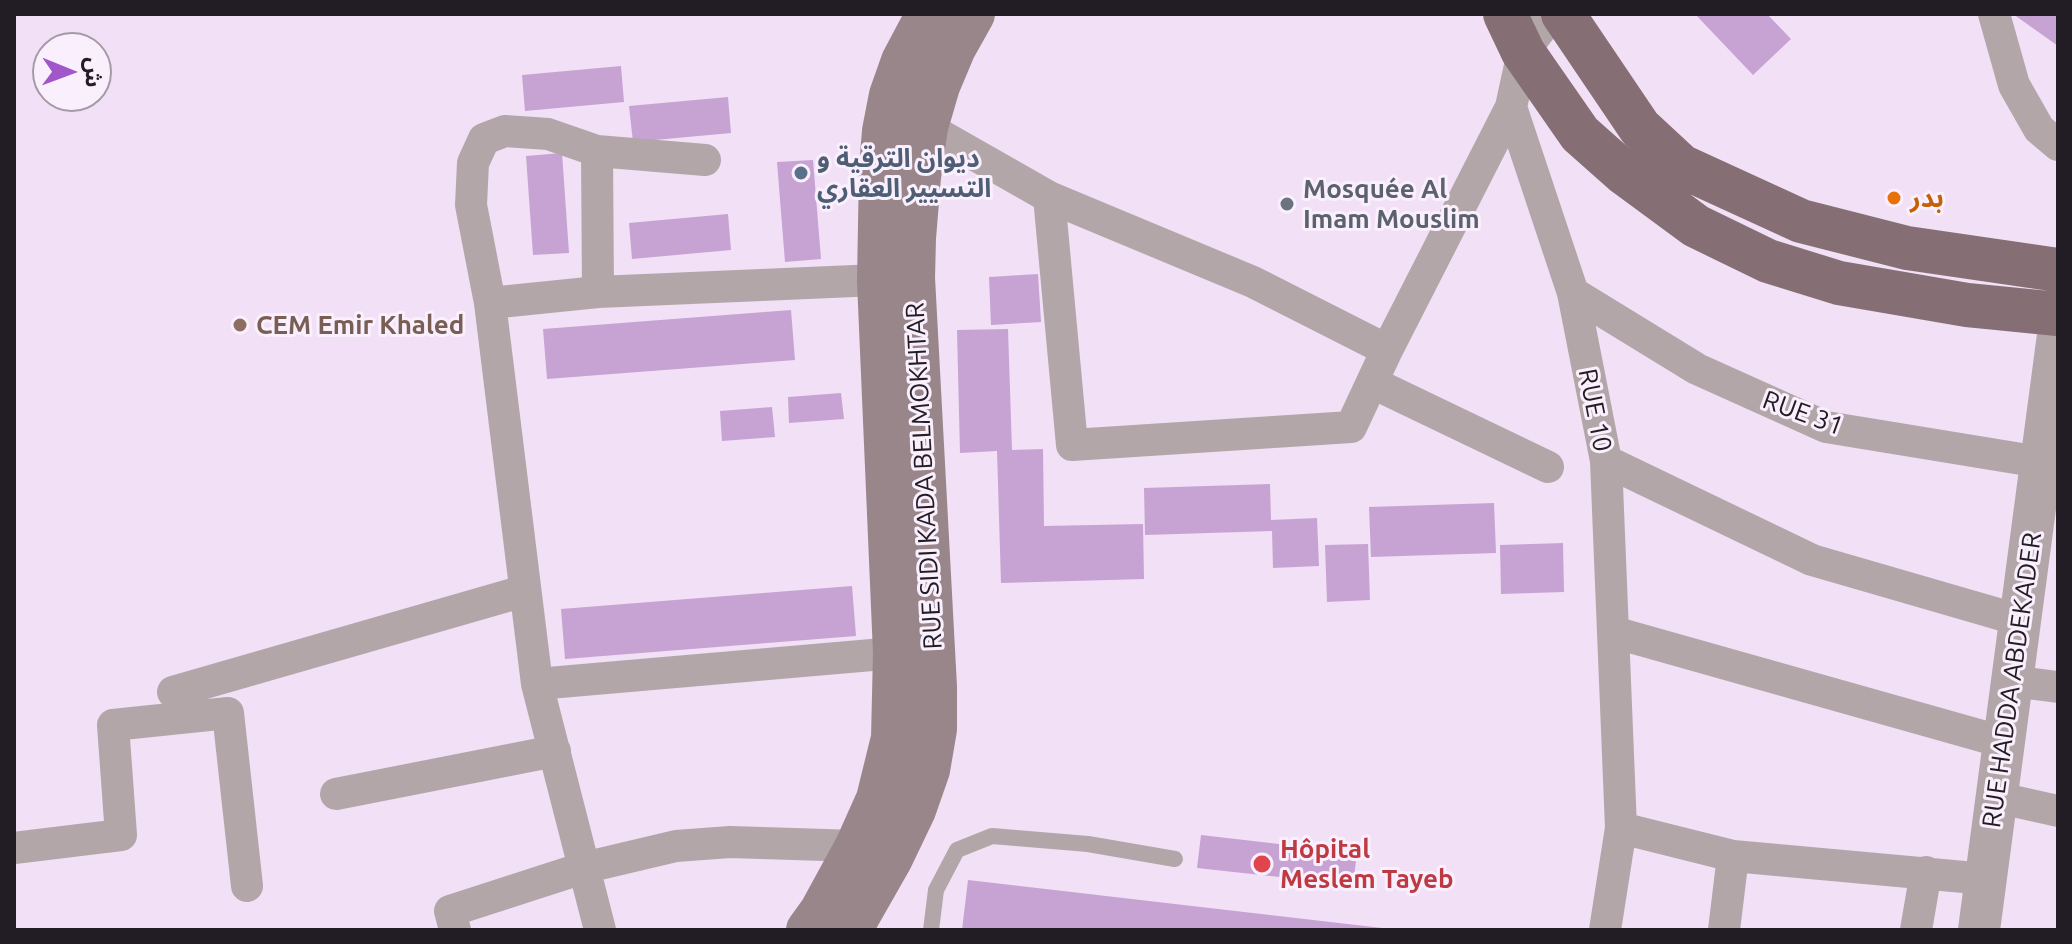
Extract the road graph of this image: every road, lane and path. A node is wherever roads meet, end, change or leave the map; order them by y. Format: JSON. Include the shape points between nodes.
{"nodes":[{"id":1,"x":928,"y":14,"type":"edge"},
{"id":2,"x":973,"y":14,"type":"edge"},
{"id":3,"x":1552,"y":14,"type":"edge"},
{"id":4,"x":1563,"y":14,"type":"edge"},
{"id":5,"x":1994,"y":14,"type":"edge"},
{"id":6,"x":1514,"y":33,"type":"edge"},
{"id":7,"x":1511,"y":107,"type":"junction"},
{"id":8,"x":926,"y":127,"type":"junction"},
{"id":9,"x":2058,"y":145,"type":"edge"},
{"id":10,"x":597,"y":151,"type":"junction"},
{"id":11,"x":705,"y":160,"type":"dead end"},
{"id":12,"x":1049,"y":197,"type":"junction"},
{"id":13,"x":2058,"y":270,"type":"edge"},
{"id":14,"x":896,"y":280,"type":"junction"},
{"id":15,"x":598,"y":292,"type":"junction"},
{"id":16,"x":1573,"y":293,"type":"junction"},
{"id":17,"x":490,"y":303,"type":"junction"},
{"id":18,"x":2058,"y":314,"type":"edge"},
{"id":19,"x":2058,"y":335,"type":"edge"},
{"id":20,"x":1387,"y":350,"type":"junction"},
{"id":21,"x":1373,"y":383,"type":"junction"},
{"id":22,"x":1606,"y":461,"type":"junction"},
{"id":23,"x":2050,"y":464,"type":"edge"},
{"id":24,"x":1548,"y":467,"type":"dead end"},
{"id":25,"x":524,"y":591,"type":"junction"},
{"id":26,"x":2019,"y":620,"type":"junction"},
{"id":27,"x":1613,"y":632,"type":"junction"},
{"id":28,"x":895,"y":653,"type":"junction"},
{"id":29,"x":2011,"y":681,"type":"junction"},
{"id":30,"x":537,"y":684,"type":"junction"},
{"id":31,"x":2058,"y":687,"type":"edge"},
{"id":32,"x":173,"y":692,"type":"dead end"},
{"id":33,"x":2003,"y":742,"type":"junction"},
{"id":34,"x":555,"y":751,"type":"junction"},
{"id":35,"x":336,"y":794,"type":"dead end"},
{"id":36,"x":1995,"y":797,"type":"junction"},
{"id":37,"x":2058,"y":811,"type":"edge"},
{"id":38,"x":1621,"y":828,"type":"junction"},
{"id":39,"x":857,"y":846,"type":"junction"},
{"id":40,"x":14,"y":848,"type":"edge"},
{"id":41,"x":1733,"y":856,"type":"junction"},
{"id":42,"x":1175,"y":859,"type":"dead end"},
{"id":43,"x":583,"y":868,"type":"junction"},
{"id":44,"x":1926,"y":872,"type":"junction"},
{"id":45,"x":1986,"y":879,"type":"junction"},
{"id":46,"x":247,"y":886,"type":"dead end"},
{"id":47,"x":455,"y":930,"type":"edge"},
{"id":48,"x":600,"y":930,"type":"edge"},
{"id":49,"x":808,"y":930,"type":"edge"},
{"id":50,"x":850,"y":930,"type":"edge"},
{"id":51,"x":931,"y":930,"type":"edge"},
{"id":52,"x":1605,"y":930,"type":"edge"},
{"id":53,"x":1724,"y":930,"type":"edge"},
{"id":54,"x":1916,"y":930,"type":"edge"},
{"id":55,"x":1979,"y":930,"type":"edge"}],
"edges":[{"from":1,"to":14,"type":"main road","name":"RUE SIDI KADA BELMOKHTAR","via":[[903,61],[884,131]]},
{"from":2,"to":8,"type":"main road","name":"RUE SIDI KADA BELMOKHTAR","via":[[943,73]]},
{"from":3,"to":6,"type":"street"},
{"from":4,"to":13,"type":"main road","via":[[1640,128],[1681,166],[1801,221],[1907,248]]},
{"from":5,"to":9,"type":"street","via":[[2014,85],[2039,129]]},
{"from":6,"to":7,"type":"street"},
{"from":6,"to":18,"type":"main road","via":[[1580,134],[1696,226],[1768,261],[1839,283]]},
{"from":7,"to":16,"type":"street","name":"RUE 10"},
{"from":7,"to":20,"type":"street"},
{"from":8,"to":12,"type":"street"},
{"from":8,"to":14,"type":"main road","name":"RUE SIDI KADA BELMOKHTAR"},
{"from":10,"to":11,"type":"street"},
{"from":10,"to":15,"type":"street"},
{"from":10,"to":17,"type":"street","via":[[548,134],[505,131],[484,139],[473,163],[471,205]]},
{"from":12,"to":20,"type":"street","via":[[1253,282]]},
{"from":12,"to":21,"type":"street","via":[[1072,445],[1351,427]]},
{"from":14,"to":15,"type":"street"},
{"from":14,"to":28,"type":"main road","name":"RUE SIDI KADA BELMOKHTAR"},
{"from":14,"to":50,"type":"main road","name":"RUE SIDI KADA BELMOKHTAR","via":[[935,729],[914,810]]},
{"from":15,"to":17,"type":"street"},
{"from":16,"to":22,"type":"street","name":"RUE 10"},
{"from":16,"to":23,"type":"street","name":"RUE 31","via":[[1697,369],[1826,427]]},
{"from":17,"to":25,"type":"street"},
{"from":19,"to":23,"type":"street","name":"RUE HADDA ABDEKADER"},
{"from":20,"to":21,"type":"street"},
{"from":21,"to":24,"type":"street"},
{"from":22,"to":26,"type":"street","via":[[1812,560]]},
{"from":22,"to":27,"type":"street","name":"RUE 10"},
{"from":23,"to":26,"type":"street","name":"RUE HADDA ABDEKADER"},
{"from":25,"to":30,"type":"street"},
{"from":25,"to":32,"type":"street"},
{"from":26,"to":29,"type":"street","name":"RUE HADDA ABDEKADER"},
{"from":27,"to":33,"type":"street"},
{"from":27,"to":38,"type":"street","name":"RUE 10"},
{"from":28,"to":30,"type":"street"},
{"from":28,"to":39,"type":"main road","name":"RUE SIDI KADA BELMOKHTAR","via":[[893,738],[878,799]]},
{"from":29,"to":31,"type":"street"},
{"from":29,"to":33,"type":"street","name":"RUE HADDA ABDEKADER"},
{"from":30,"to":34,"type":"street"},
{"from":33,"to":36,"type":"street","name":"RUE HADDA ABDEKADER"},
{"from":34,"to":35,"type":"street"},
{"from":34,"to":43,"type":"street"},
{"from":36,"to":37,"type":"street"},
{"from":36,"to":45,"type":"street","name":"RUE HADDA ABDEKADER"},
{"from":38,"to":41,"type":"street"},
{"from":38,"to":52,"type":"street","name":"RUE 10"},
{"from":39,"to":43,"type":"street","via":[[676,846]]},
{"from":39,"to":49,"type":"main road","name":"RUE SIDI KADA BELMOKHTAR"},
{"from":40,"to":46,"type":"street","via":[[121,835],[113,725],[228,713]]},
{"from":41,"to":44,"type":"street"},
{"from":41,"to":53,"type":"street"},
{"from":42,"to":51,"type":"lane","via":[[1088,844],[992,836],[957,850],[936,890]]},
{"from":43,"to":47,"type":"street","via":[[450,911]]},
{"from":43,"to":48,"type":"street"},
{"from":44,"to":45,"type":"street"},
{"from":44,"to":54,"type":"street"},
{"from":45,"to":55,"type":"street","name":"RUE HADDA ABDEKADER"}]}
